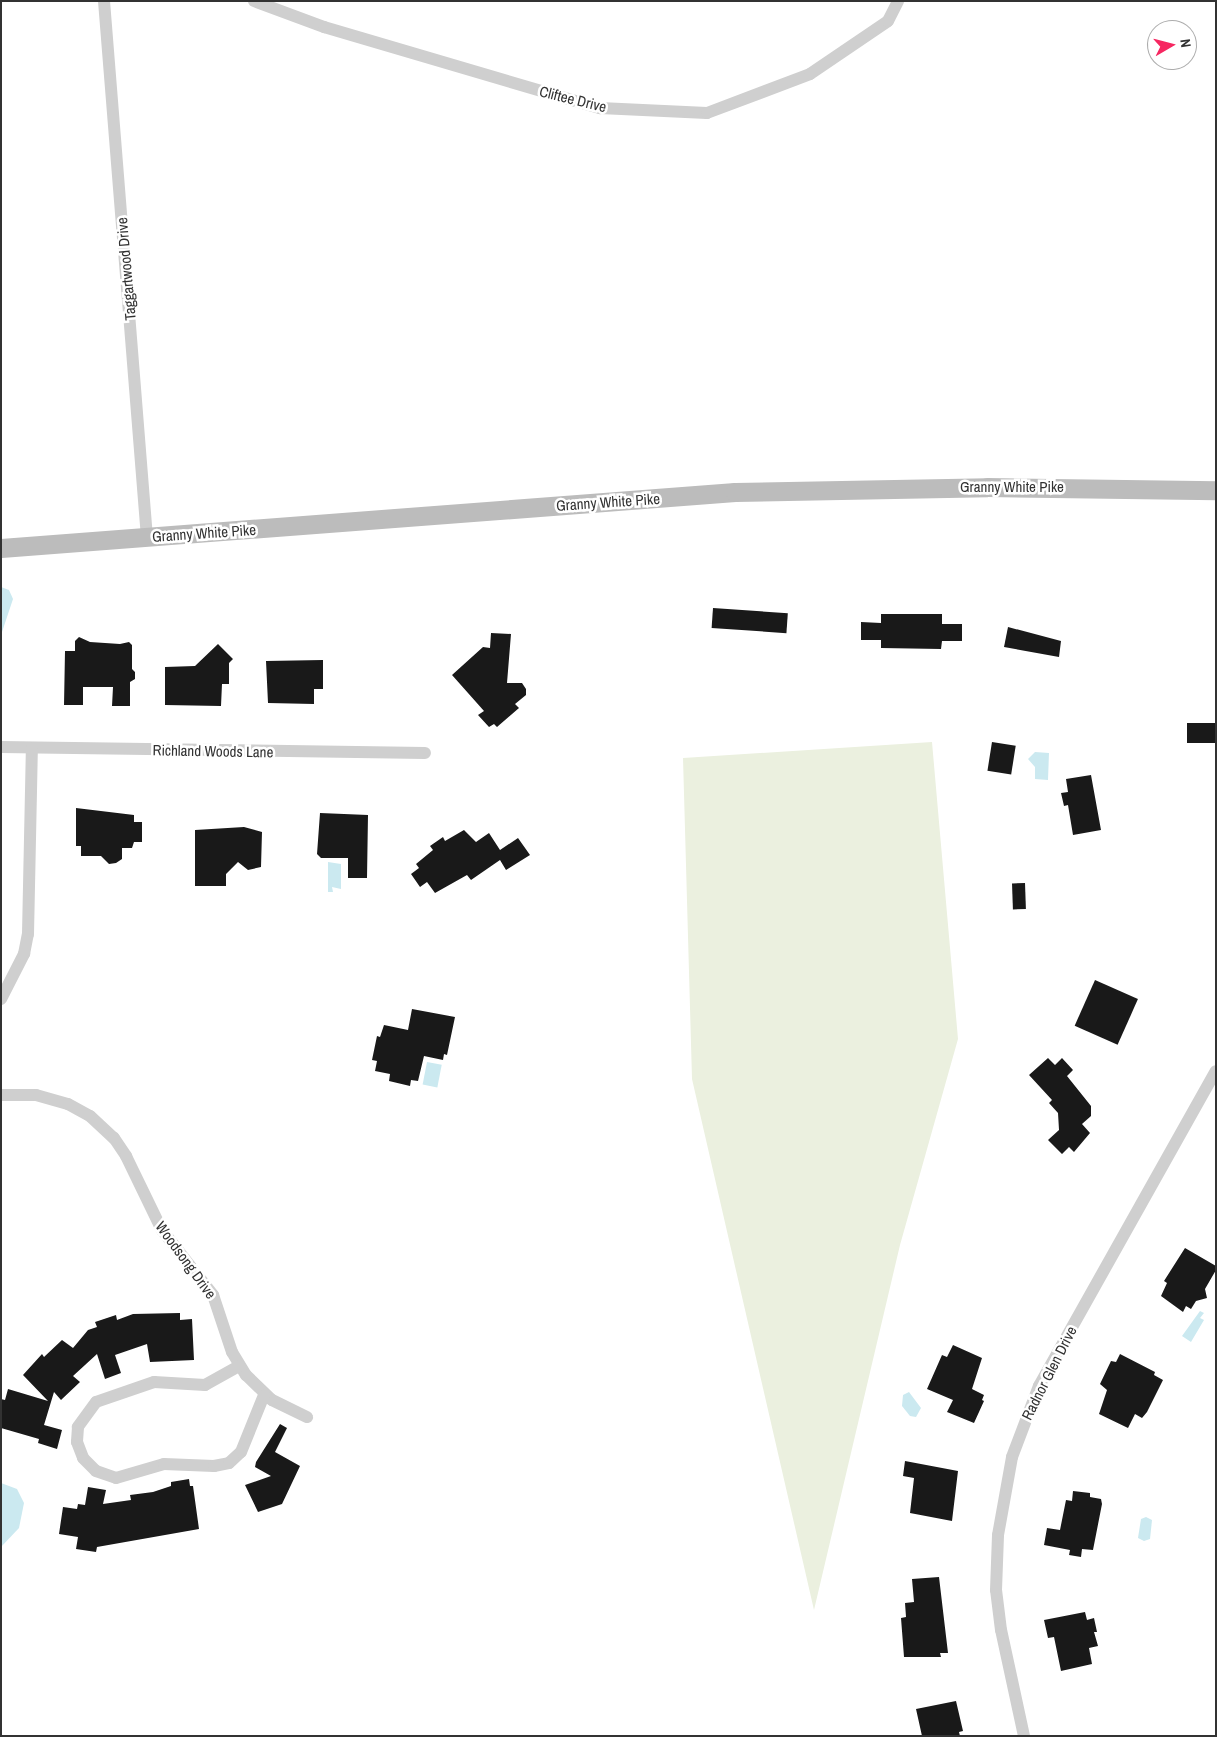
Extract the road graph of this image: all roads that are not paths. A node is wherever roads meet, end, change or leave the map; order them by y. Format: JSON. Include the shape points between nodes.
{"nodes":[{"id":1,"x":104,"y":1,"type":"edge"},
{"id":2,"x":254,"y":1,"type":"edge"},
{"id":3,"x":898,"y":1,"type":"edge"},
{"id":4,"x":1216,"y":490,"type":"edge"},
{"id":5,"x":147,"y":538,"type":"junction"},
{"id":6,"x":1,"y":548,"type":"edge"},
{"id":7,"x":1,"y":747,"type":"edge"},
{"id":8,"x":32,"y":748,"type":"junction"},
{"id":9,"x":425,"y":753,"type":"dead end"},
{"id":10,"x":1,"y":999,"type":"edge"},
{"id":11,"x":1216,"y":1071,"type":"edge"},
{"id":12,"x":1,"y":1095,"type":"edge"},
{"id":13,"x":239,"y":1366,"type":"junction"},
{"id":14,"x":264,"y":1394,"type":"junction"},
{"id":15,"x":307,"y":1417,"type":"dead end"},
{"id":16,"x":1024,"y":1736,"type":"edge"}],
"edges":[{"from":1,"to":5,"type":"street","name":"Taggartwood Drive"},
{"from":2,"to":3,"type":"street","name":"Cliftee Drive","via":[[324,27],[600,108],[707,113],[810,74],[888,21]]},
{"from":4,"to":5,"type":"main road","name":"Granny White Pike","via":[[987,487],[735,492]]},
{"from":5,"to":6,"type":"main road","name":"Granny White Pike"},
{"from":7,"to":8,"type":"street","name":"Richland Woods Lane"},
{"from":8,"to":9,"type":"street","name":"Richland Woods Lane"},
{"from":8,"to":10,"type":"street","via":[[28,934],[24,954]]},
{"from":11,"to":16,"type":"street","name":"Radnor Glen Drive","via":[[1039,1386],[1012,1457],[998,1535],[996,1590],[1001,1630]]},
{"from":12,"to":13,"type":"street","name":"Woodsong Drive","via":[[36,1095],[68,1104],[90,1116],[114,1138],[162,1230],[213,1294],[227,1341]]},
{"from":13,"to":14,"type":"street","name":"Woodsong Drive"},
{"from":13,"to":14,"type":"street","via":[[205,1384],[154,1382],[96,1402],[78,1427],[77,1442],[83,1458],[96,1471],[116,1478],[164,1464],[214,1466],[230,1463],[245,1445]]},
{"from":14,"to":15,"type":"street","name":"Woodsong Drive"}]}
